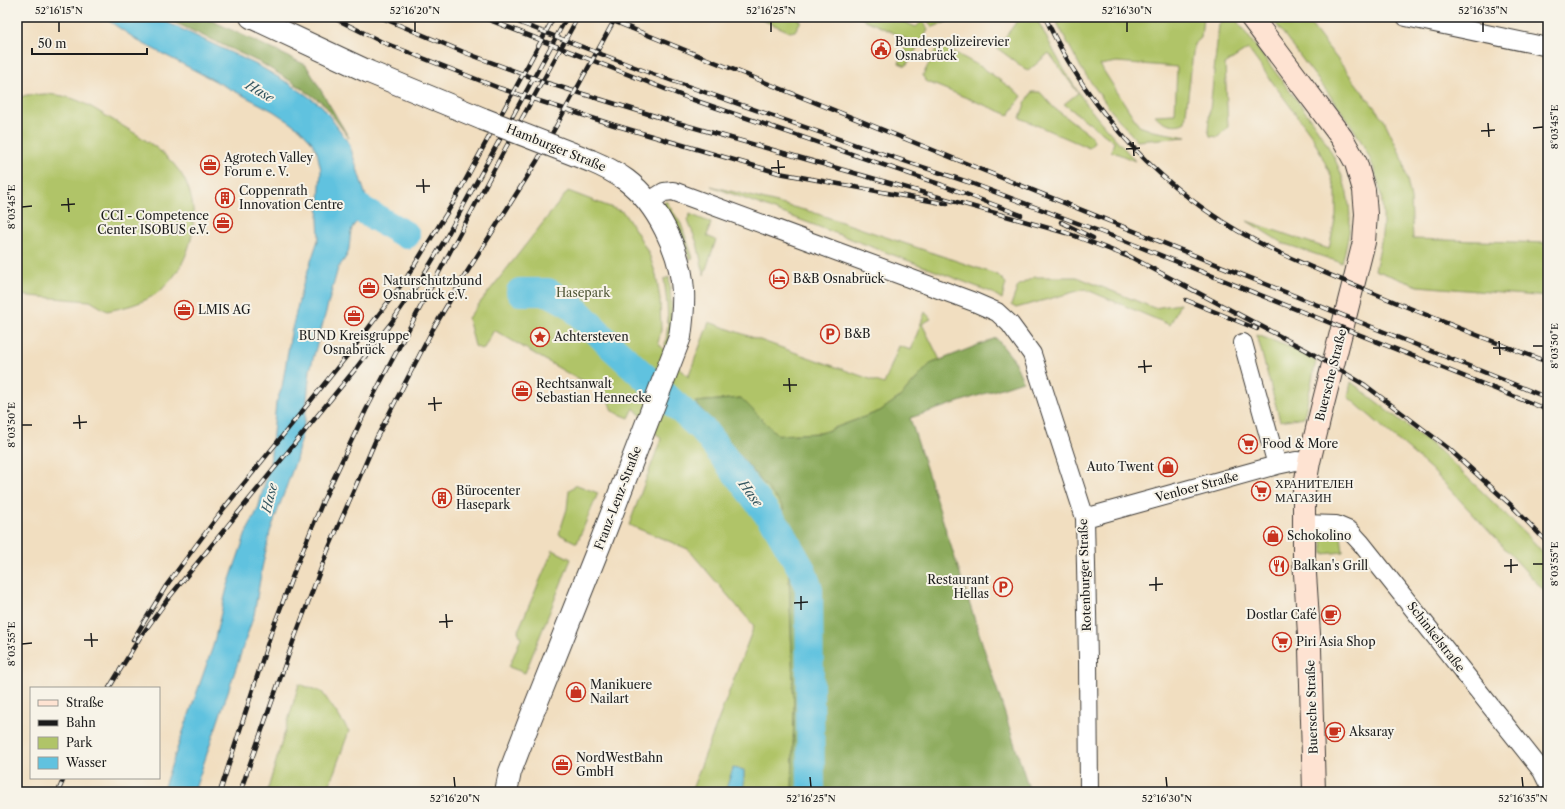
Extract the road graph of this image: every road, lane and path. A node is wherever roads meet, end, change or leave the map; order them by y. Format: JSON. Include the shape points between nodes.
{"nodes":[{"id":1,"x":251,"y":17,"type":"edge"},
{"id":2,"x":1251,"y":17,"type":"edge"},
{"id":3,"x":1406,"y":17,"type":"edge"},
{"id":4,"x":1548,"y":47,"type":"edge"},
{"id":5,"x":648,"y":202,"type":"junction"},
{"id":6,"x":1243,"y":343,"type":"dead end"},
{"id":7,"x":1309,"y":462,"type":"junction"},
{"id":8,"x":1277,"y":465,"type":"junction"},
{"id":9,"x":1085,"y":518,"type":"junction"},
{"id":10,"x":1303,"y":524,"type":"junction"},
{"id":11,"x":1548,"y":783,"type":"edge"},
{"id":12,"x":506,"y":792,"type":"edge"},
{"id":13,"x":1089,"y":792,"type":"edge"},
{"id":14,"x":1314,"y":792,"type":"edge"}],
"edges":[{"from":1,"to":5,"type":"street","name":"Hamburger Straße","bridge":true,"via":[[369,72],[483,120],[591,161],[625,179]]},
{"from":2,"to":7,"type":"main road","name":"Buersche Straße","via":[[1342,138],[1356,163],[1364,190],[1364,242]]},
{"from":3,"to":4,"type":"street"},
{"from":5,"to":9,"type":"street","name":"Rotenburger Straße","via":[[664,192],[673,191],[997,312],[1010,324],[1032,354]]},
{"from":5,"to":12,"type":"street","name":"Franz-Lenz-Straße","via":[[672,244],[680,269],[684,290],[680,337],[533,711],[510,772]]},
{"from":6,"to":8,"type":"street"},
{"from":7,"to":8,"type":"street","name":"Venloer Straße","via":[[1296,461]]},
{"from":7,"to":10,"type":"main road","name":"Buersche Straße","via":[[1304,491]]},
{"from":8,"to":9,"type":"street","name":"Venloer Straße"},
{"from":9,"to":13,"type":"street","name":"Rotenburger Straße"},
{"from":10,"to":11,"type":"street","name":"Schinkelstraße","via":[[1336,525],[1350,531],[1542,771]]},
{"from":10,"to":14,"type":"main road","name":"Buersche Straße"}]}
